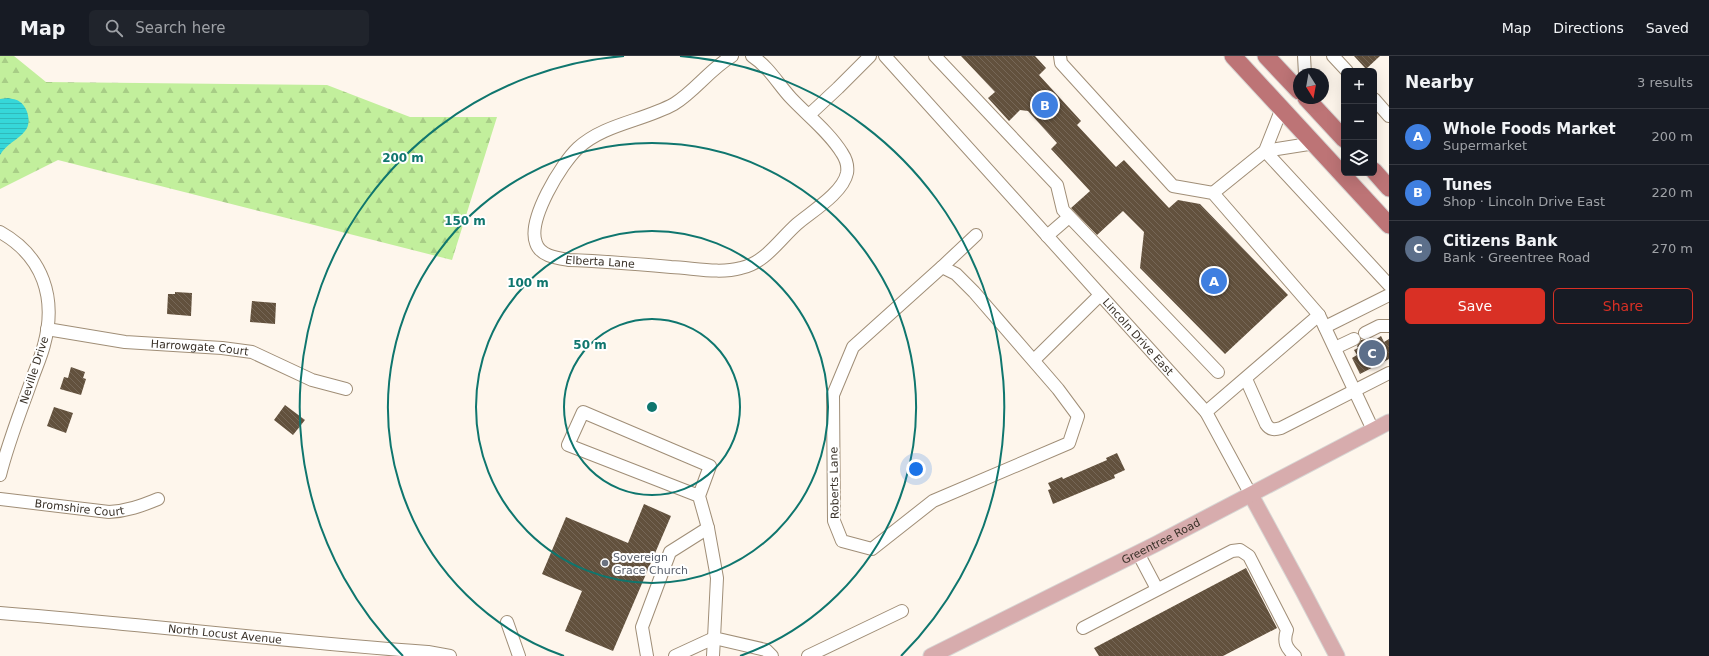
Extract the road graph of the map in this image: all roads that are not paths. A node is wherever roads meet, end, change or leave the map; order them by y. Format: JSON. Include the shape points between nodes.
{"nodes":[{"id":1,"x":732,"y":56,"type":"edge"},
{"id":2,"x":752,"y":56,"type":"edge"},
{"id":3,"x":870,"y":56,"type":"edge"},
{"id":4,"x":885,"y":56,"type":"edge"},
{"id":5,"x":935,"y":56,"type":"edge"},
{"id":6,"x":1060,"y":56,"type":"edge"},
{"id":7,"x":1233,"y":56,"type":"edge"},
{"id":8,"x":1266,"y":56,"type":"edge"},
{"id":9,"x":1304,"y":56,"type":"edge"},
{"id":10,"x":1334,"y":56,"type":"edge"},
{"id":11,"x":1305,"y":68,"type":"edge"},
{"id":12,"x":1345,"y":68,"type":"edge"},
{"id":13,"x":1293,"y":85,"type":"edge"},
{"id":14,"x":1377,"y":103,"type":"edge"},
{"id":15,"x":1313,"y":104,"type":"edge"},
{"id":16,"x":1282,"y":108,"type":"junction"},
{"id":17,"x":809,"y":115,"type":"junction"},
{"id":18,"x":1389,"y":116,"type":"edge"},
{"id":19,"x":1341,"y":136,"type":"edge"},
{"id":20,"x":1315,"y":143,"type":"junction"},
{"id":21,"x":1265,"y":151,"type":"junction"},
{"id":22,"x":1377,"y":174,"type":"edge"},
{"id":23,"x":1389,"y":188,"type":"edge"},
{"id":24,"x":1214,"y":193,"type":"junction"},
{"id":25,"x":1069,"y":216,"type":"junction"},
{"id":26,"x":1389,"y":225,"type":"edge"},
{"id":27,"x":0,"y":232,"type":"edge"},
{"id":28,"x":976,"y":235,"type":"dead end"},
{"id":29,"x":1047,"y":236,"type":"junction"},
{"id":30,"x":942,"y":267,"type":"junction"},
{"id":31,"x":1389,"y":285,"type":"edge"},
{"id":32,"x":1100,"y":295,"type":"junction"},
{"id":33,"x":1389,"y":295,"type":"edge"},
{"id":34,"x":1319,"y":315,"type":"junction"},
{"id":35,"x":1389,"y":326,"type":"edge"},
{"id":36,"x":1325,"y":327,"type":"junction"},
{"id":37,"x":47,"y":329,"type":"junction"},
{"id":38,"x":1365,"y":333,"type":"dead end"},
{"id":39,"x":1354,"y":339,"type":"dead end"},
{"id":40,"x":1335,"y":348,"type":"junction"},
{"id":41,"x":1034,"y":360,"type":"junction"},
{"id":42,"x":1218,"y":372,"type":"dead end"},
{"id":43,"x":1389,"y":373,"type":"edge"},
{"id":44,"x":1246,"y":379,"type":"junction"},
{"id":45,"x":346,"y":389,"type":"dead end"},
{"id":46,"x":1355,"y":390,"type":"junction"},
{"id":47,"x":1206,"y":412,"type":"junction"},
{"id":48,"x":1389,"y":422,"type":"edge"},
{"id":49,"x":1374,"y":430,"type":"junction"},
{"id":50,"x":0,"y":475,"type":"edge"},
{"id":51,"x":1251,"y":495,"type":"junction"},
{"id":52,"x":699,"y":496,"type":"junction"},
{"id":53,"x":0,"y":499,"type":"edge"},
{"id":54,"x":158,"y":499,"type":"dead end"},
{"id":55,"x":708,"y":528,"type":"junction"},
{"id":56,"x":1138,"y":553,"type":"junction"},
{"id":57,"x":1157,"y":589,"type":"junction"},
{"id":58,"x":902,"y":611,"type":"dead end"},
{"id":59,"x":0,"y":613,"type":"edge"},
{"id":60,"x":507,"y":622,"type":"dead end"},
{"id":61,"x":1083,"y":628,"type":"dead end"},
{"id":62,"x":714,"y":638,"type":"junction"},
{"id":63,"x":396,"y":653,"type":"edge"},
{"id":64,"x":1332,"y":654,"type":"edge"},
{"id":65,"x":450,"y":656,"type":"edge"},
{"id":66,"x":519,"y":656,"type":"edge"},
{"id":67,"x":647,"y":656,"type":"edge"},
{"id":68,"x":675,"y":656,"type":"edge"},
{"id":69,"x":713,"y":656,"type":"edge"},
{"id":70,"x":772,"y":656,"type":"edge"},
{"id":71,"x":808,"y":656,"type":"edge"},
{"id":72,"x":931,"y":656,"type":"edge"},
{"id":73,"x":1295,"y":656,"type":"edge"}],
"edges":[{"from":1,"to":17,"type":"street","name":"Elberta Lane","via":[[675,103],[600,134],[578,148],[558,174],[543,203],[534,235],[540,250],[558,258],[625,264],[727,270],[750,266],[837,191],[847,174],[847,164],[843,155]]},
{"from":2,"to":17,"type":"street","name":"Elberta Lane","via":[[766,66]]},
{"from":3,"to":17,"type":"street"},
{"from":4,"to":29,"type":"street","name":"Lincoln Drive East"},
{"from":5,"to":25,"type":"street","via":[[1057,185],[1063,210]]},
{"from":6,"to":24,"type":"street","via":[[1062,62],[1173,186]]},
{"from":7,"to":16,"type":"highway"},
{"from":8,"to":13,"type":"highway"},
{"from":9,"to":11,"type":"street"},
{"from":10,"to":12,"type":"street"},
{"from":14,"to":18,"type":"street"},
{"from":15,"to":19,"type":"highway"},
{"from":16,"to":20,"type":"highway"},
{"from":16,"to":21,"type":"street"},
{"from":20,"to":21,"type":"street"},
{"from":20,"to":26,"type":"highway"},
{"from":21,"to":24,"type":"street"},
{"from":21,"to":31,"type":"street"},
{"from":22,"to":23,"type":"highway"},
{"from":24,"to":34,"type":"street"},
{"from":25,"to":29,"type":"street"},
{"from":25,"to":42,"type":"street"},
{"from":27,"to":37,"type":"street","name":"Neville Drive","via":[[20,246],[38,269],[48,298]]},
{"from":28,"to":30,"type":"street"},
{"from":29,"to":32,"type":"street","name":"Lincoln Drive East"},
{"from":30,"to":41,"type":"street","name":"Roberts Lane","via":[[956,274],[974,292]]},
{"from":30,"to":41,"type":"street","name":"Roberts Lane","via":[[853,347],[833,395],[834,521],[842,541],[872,549],[933,501],[1069,443],[1078,416]]},
{"from":32,"to":41,"type":"street"},
{"from":32,"to":47,"type":"street","name":"Lincoln Drive East"},
{"from":33,"to":36,"type":"street"},
{"from":34,"to":36,"type":"street"},
{"from":34,"to":44,"type":"street"},
{"from":35,"to":38,"type":"street","via":[[1379,326]]},
{"from":36,"to":40,"type":"street"},
{"from":37,"to":45,"type":"street","name":"Harrowgate Court","via":[[125,342],[252,352],[312,380]]},
{"from":37,"to":50,"type":"street","name":"Neville Drive"},
{"from":39,"to":40,"type":"street"},
{"from":40,"to":46,"type":"street"},
{"from":43,"to":46,"type":"street"},
{"from":44,"to":46,"type":"street","via":[[1266,424],[1272,429],[1281,428]]},
{"from":44,"to":47,"type":"street"},
{"from":46,"to":49,"type":"street"},
{"from":47,"to":51,"type":"street","name":"Lincoln Drive East"},
{"from":48,"to":49,"type":"main road","name":"Greentree Road"},
{"from":49,"to":51,"type":"main road","name":"Greentree Road"},
{"from":51,"to":56,"type":"main road","name":"Greentree Road"},
{"from":51,"to":64,"type":"main road","name":"Lincoln Drive East","via":[[1303,591]]},
{"from":52,"to":52,"type":"street","via":[[710,466],[583,412],[568,445]]},
{"from":52,"to":55,"type":"street"},
{"from":53,"to":54,"type":"street","name":"Bromshire Court","via":[[109,512],[138,507]]},
{"from":55,"to":62,"type":"street","via":[[717,578]]},
{"from":55,"to":67,"type":"street","via":[[670,552],[642,627]]},
{"from":56,"to":57,"type":"street"},
{"from":56,"to":72,"type":"main road","name":"Greentree Road"},
{"from":57,"to":61,"type":"street"},
{"from":57,"to":73,"type":"street","via":[[1233,550],[1240,550],[1246,553],[1287,630],[1284,642]]},
{"from":58,"to":71,"type":"street"},
{"from":59,"to":63,"type":"street","name":"North Locust Avenue","via":[[193,630]]},
{"from":60,"to":66,"type":"street"},
{"from":62,"to":68,"type":"street"},
{"from":62,"to":69,"type":"street"},
{"from":62,"to":70,"type":"street","via":[[766,650]]},
{"from":63,"to":65,"type":"street","name":"North Locust Avenue","via":[[428,652]]}]}
